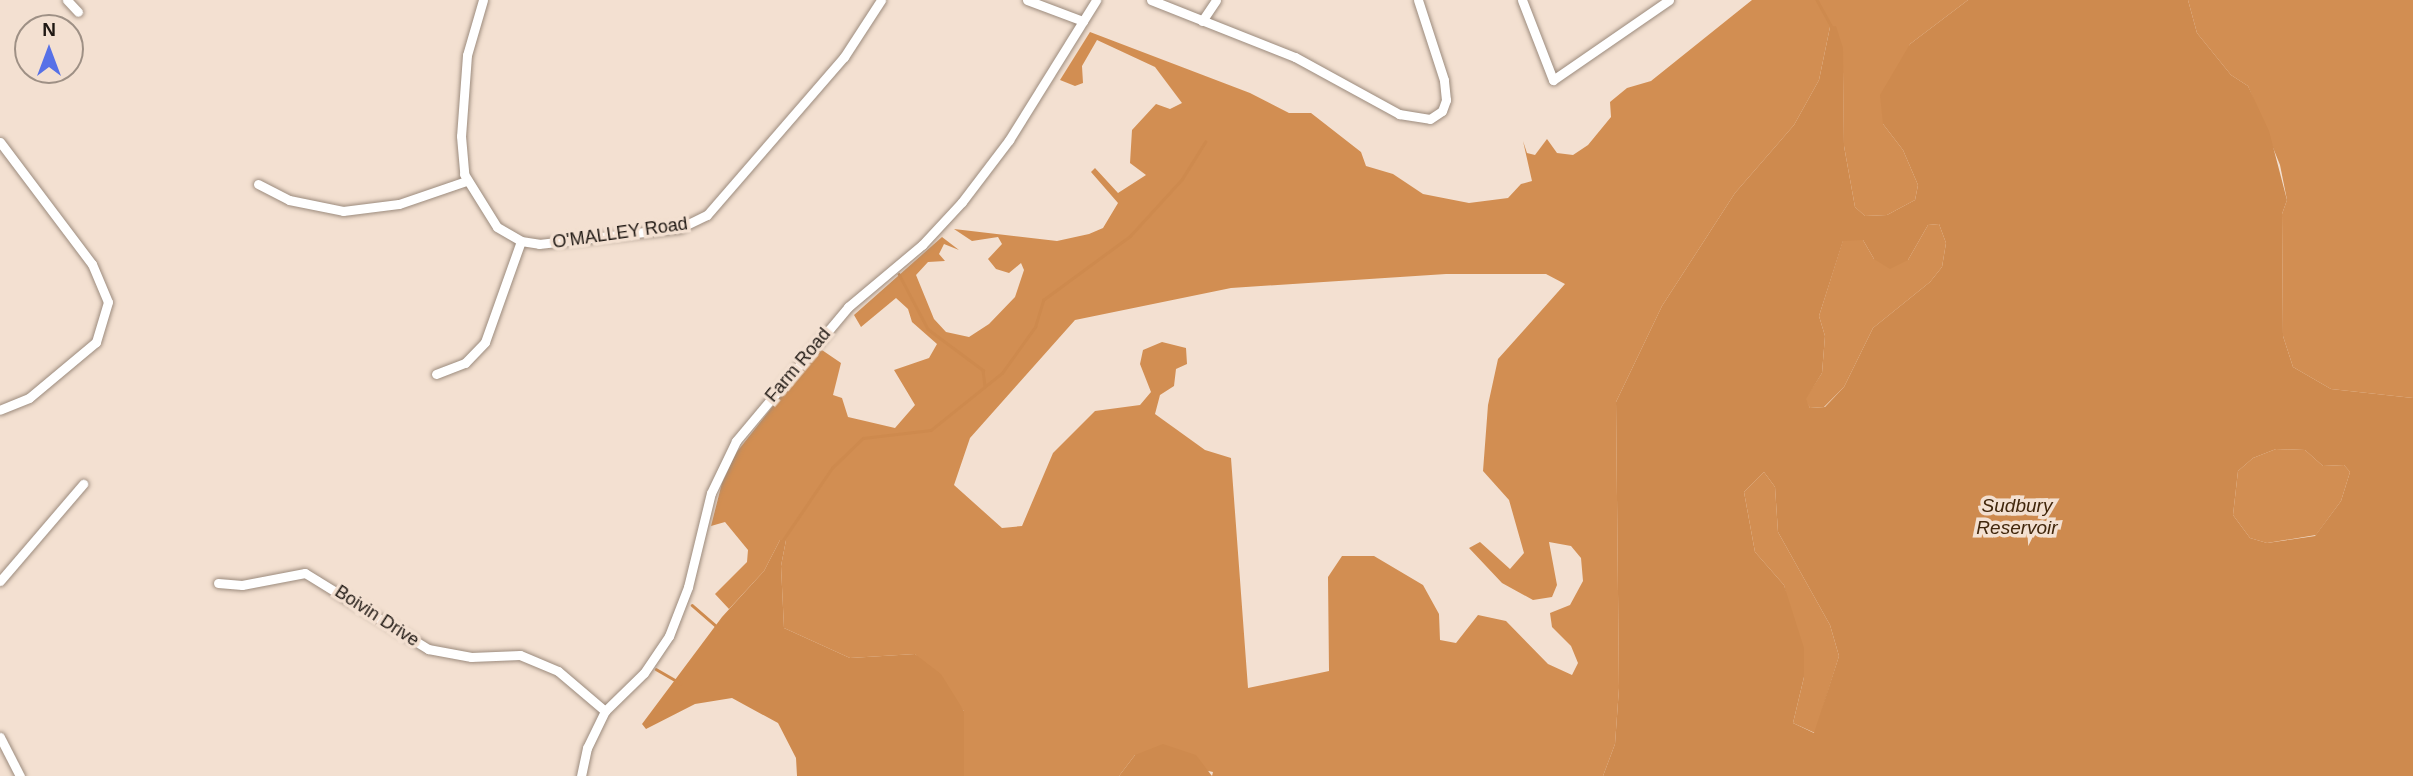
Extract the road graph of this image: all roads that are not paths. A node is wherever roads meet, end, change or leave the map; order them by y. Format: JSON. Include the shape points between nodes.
{"nodes":[{"id":1,"x":67,"y":0,"type":"edge"},
{"id":2,"x":483,"y":0,"type":"edge"},
{"id":3,"x":881,"y":0,"type":"edge"},
{"id":4,"x":1027,"y":0,"type":"edge"},
{"id":5,"x":1096,"y":0,"type":"edge"},
{"id":6,"x":1151,"y":0,"type":"edge"},
{"id":7,"x":1216,"y":0,"type":"edge"},
{"id":8,"x":1418,"y":0,"type":"edge"},
{"id":9,"x":1522,"y":0,"type":"edge"},
{"id":10,"x":1670,"y":0,"type":"edge"},
{"id":11,"x":78,"y":12,"type":"dead end"},
{"id":12,"x":1083,"y":21,"type":"junction"},
{"id":13,"x":1202,"y":21,"type":"junction"},
{"id":14,"x":0,"y":142,"type":"edge"},
{"id":15,"x":466,"y":181,"type":"junction"},
{"id":16,"x":258,"y":184,"type":"dead end"},
{"id":17,"x":521,"y":241,"type":"junction"},
{"id":18,"x":436,"y":374,"type":"dead end"},
{"id":19,"x":0,"y":410,"type":"edge"},
{"id":20,"x":83,"y":484,"type":"dead end"},
{"id":21,"x":0,"y":580,"type":"edge"},
{"id":22,"x":218,"y":583,"type":"dead end"},
{"id":23,"x":605,"y":711,"type":"junction"},
{"id":24,"x":0,"y":737,"type":"edge"},
{"id":25,"x":20,"y":776,"type":"edge"},
{"id":26,"x":582,"y":776,"type":"edge"}],
"edges":[{"from":1,"to":11,"type":"street"},
{"from":2,"to":15,"type":"street","via":[[470,42],[464,85],[461,136]]},
{"from":3,"to":17,"type":"street","name":"O'MALLEY Road","via":[[844,57],[707,215],[680,228],[548,243]]},
{"from":4,"to":12,"type":"street"},
{"from":5,"to":12,"type":"street","name":"Farm Road"},
{"from":6,"to":13,"type":"street"},
{"from":7,"to":13,"type":"street"},
{"from":8,"to":13,"type":"street","via":[[1444,80],[1446,100],[1442,111],[1430,119],[1399,114],[1314,67]]},
{"from":9,"to":10,"type":"street","via":[[1553,80]]},
{"from":12,"to":23,"type":"street","name":"Farm Road","via":[[1009,140],[961,202],[922,245],[848,306],[736,441],[711,493],[688,587],[667,641],[644,673]]},
{"from":14,"to":19,"type":"street","via":[[92,264],[107,302],[107,317],[96,342],[29,398]]},
{"from":15,"to":16,"type":"street","via":[[399,204],[343,211],[289,200]]},
{"from":15,"to":17,"type":"street","via":[[491,221]]},
{"from":17,"to":18,"type":"street","via":[[485,342],[465,363]]},
{"from":20,"to":21,"type":"street"},
{"from":22,"to":23,"type":"street","name":"Boivin Drive","via":[[242,585],[305,573],[428,649],[471,657],[520,655],[558,671]]},
{"from":23,"to":26,"type":"street","name":"Farm Road","via":[[587,748]]},
{"from":24,"to":25,"type":"street"}]}
